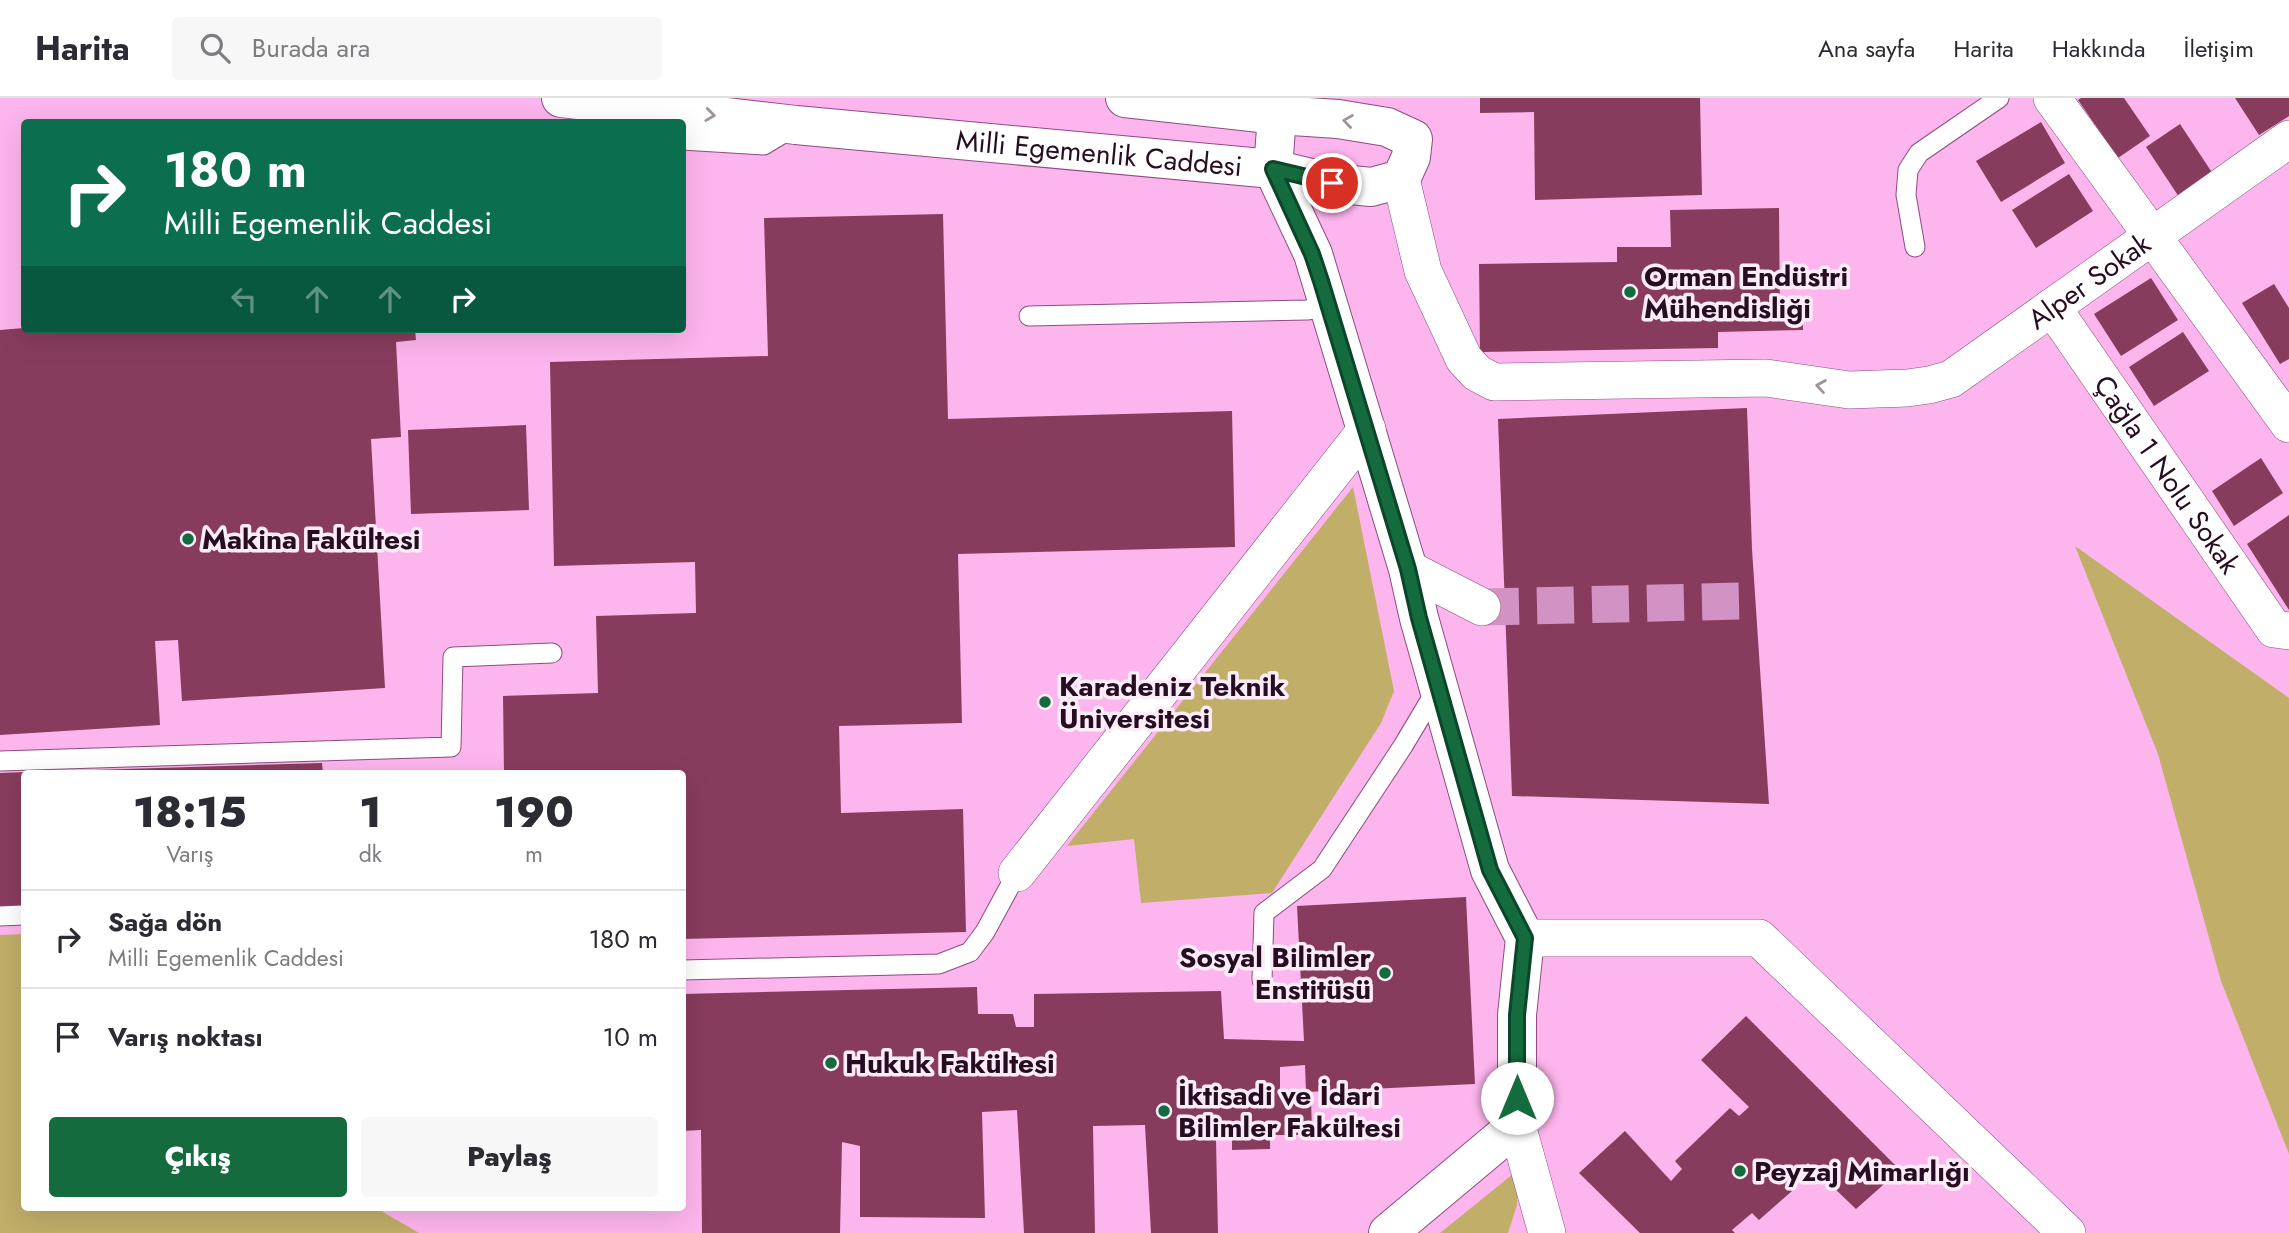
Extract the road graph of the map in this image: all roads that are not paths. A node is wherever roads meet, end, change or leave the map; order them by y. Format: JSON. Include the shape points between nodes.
{"nodes":[{"id":1,"x":561,"y":98,"type":"edge"},
{"id":2,"x":1125,"y":98,"type":"edge"},
{"id":3,"x":1999,"y":98,"type":"edge"},
{"id":4,"x":2052,"y":98,"type":"edge"},
{"id":5,"x":622,"y":114,"type":"edge"},
{"id":6,"x":1277,"y":115,"type":"junction"},
{"id":7,"x":796,"y":125,"type":"junction"},
{"id":8,"x":2289,"y":139,"type":"edge"},
{"id":9,"x":686,"y":140,"type":"edge"},
{"id":10,"x":1273,"y":169,"type":"junction"},
{"id":11,"x":1401,"y":179,"type":"junction"},
{"id":12,"x":2152,"y":237,"type":"junction"},
{"id":13,"x":1914,"y":247,"type":"dead end"},
{"id":14,"x":1329,"y":307,"type":"junction"},
{"id":15,"x":2052,"y":307,"type":"junction"},
{"id":16,"x":1029,"y":316,"type":"dead end"},
{"id":17,"x":2277,"y":385,"type":"edge"},
{"id":18,"x":2289,"y":424,"type":"edge"},
{"id":19,"x":1367,"y":429,"type":"junction"},
{"id":20,"x":1408,"y":569,"type":"junction"},
{"id":21,"x":1482,"y":607,"type":"tunnel mouth"},
{"id":22,"x":2289,"y":631,"type":"edge"},
{"id":23,"x":552,"y":653,"type":"dead end"},
{"id":24,"x":1439,"y":685,"type":"junction"},
{"id":25,"x":0,"y":761,"type":"edge"},
{"id":26,"x":1017,"y":873,"type":"joint"},
{"id":27,"x":21,"y":915,"type":"edge"},
{"id":28,"x":0,"y":916,"type":"edge"},
{"id":29,"x":1525,"y":938,"type":"junction"},
{"id":30,"x":686,"y":970,"type":"edge"},
{"id":31,"x":1262,"y":980,"type":"dead end"},
{"id":32,"x":1517,"y":1125,"type":"junction"},
{"id":33,"x":1388,"y":1233,"type":"edge"},
{"id":34,"x":1547,"y":1233,"type":"edge"},
{"id":35,"x":2067,"y":1233,"type":"edge"}],
"edges":[{"from":1,"to":5,"type":"street","name":"Milli Egemenlik Caddesi"},
{"from":2,"to":6,"type":"street","name":"Milli Egemenlik Caddesi"},
{"from":3,"to":13,"type":"lane","via":[[1919,153],[1908,170],[1906,195]]},
{"from":4,"to":12,"type":"street"},
{"from":5,"to":7,"type":"street","name":"Milli Egemenlik Caddesi","one_way":true},
{"from":6,"to":10,"type":"street"},
{"from":11,"to":6,"type":"street","name":"Milli Egemenlik Caddesi","one_way":true,"via":[[1413,139],[1387,127]]},
{"from":7,"to":9,"type":"lane","via":[[764,145]]},
{"from":7,"to":10,"type":"street","name":"Milli Egemenlik Caddesi"},
{"from":8,"to":12,"type":"street","name":"Alper Sokak"},
{"from":10,"to":11,"type":"street","name":"Milli Egemenlik Caddesi","via":[[1371,187]]},
{"from":10,"to":14,"type":"street","via":[[1312,254]]},
{"from":15,"to":11,"type":"street","name":"Alper Sokak","one_way":true,"via":[[1951,379],[1928,385],[1849,390],[1766,378],[1494,382],[1464,359],[1423,271]]},
{"from":12,"to":15,"type":"street","name":"Alper Sokak"},
{"from":12,"to":17,"type":"street"},
{"from":14,"to":16,"type":"lane"},
{"from":14,"to":19,"type":"street"},
{"from":15,"to":22,"type":"street","name":"Çağla 1 Nolu Sokak","via":[[2274,629]]},
{"from":17,"to":18,"type":"street"},
{"from":19,"to":20,"type":"street"},
{"from":19,"to":26,"type":"street"},
{"from":20,"to":21,"type":"street"},
{"from":20,"to":24,"type":"street"},
{"from":23,"to":25,"type":"lane","via":[[453,657],[451,747]]},
{"from":24,"to":29,"type":"street","via":[[1490,870]]},
{"from":24,"to":31,"type":"lane","via":[[1322,869],[1264,914]]},
{"from":26,"to":30,"type":"lane","via":[[970,952],[939,964]]},
{"from":27,"to":28,"type":"lane"},
{"from":29,"to":32,"type":"street","via":[[1517,1015]]},
{"from":29,"to":35,"type":"street","via":[[1759,938]]},
{"from":32,"to":33,"type":"street"},
{"from":32,"to":34,"type":"street"}]}
